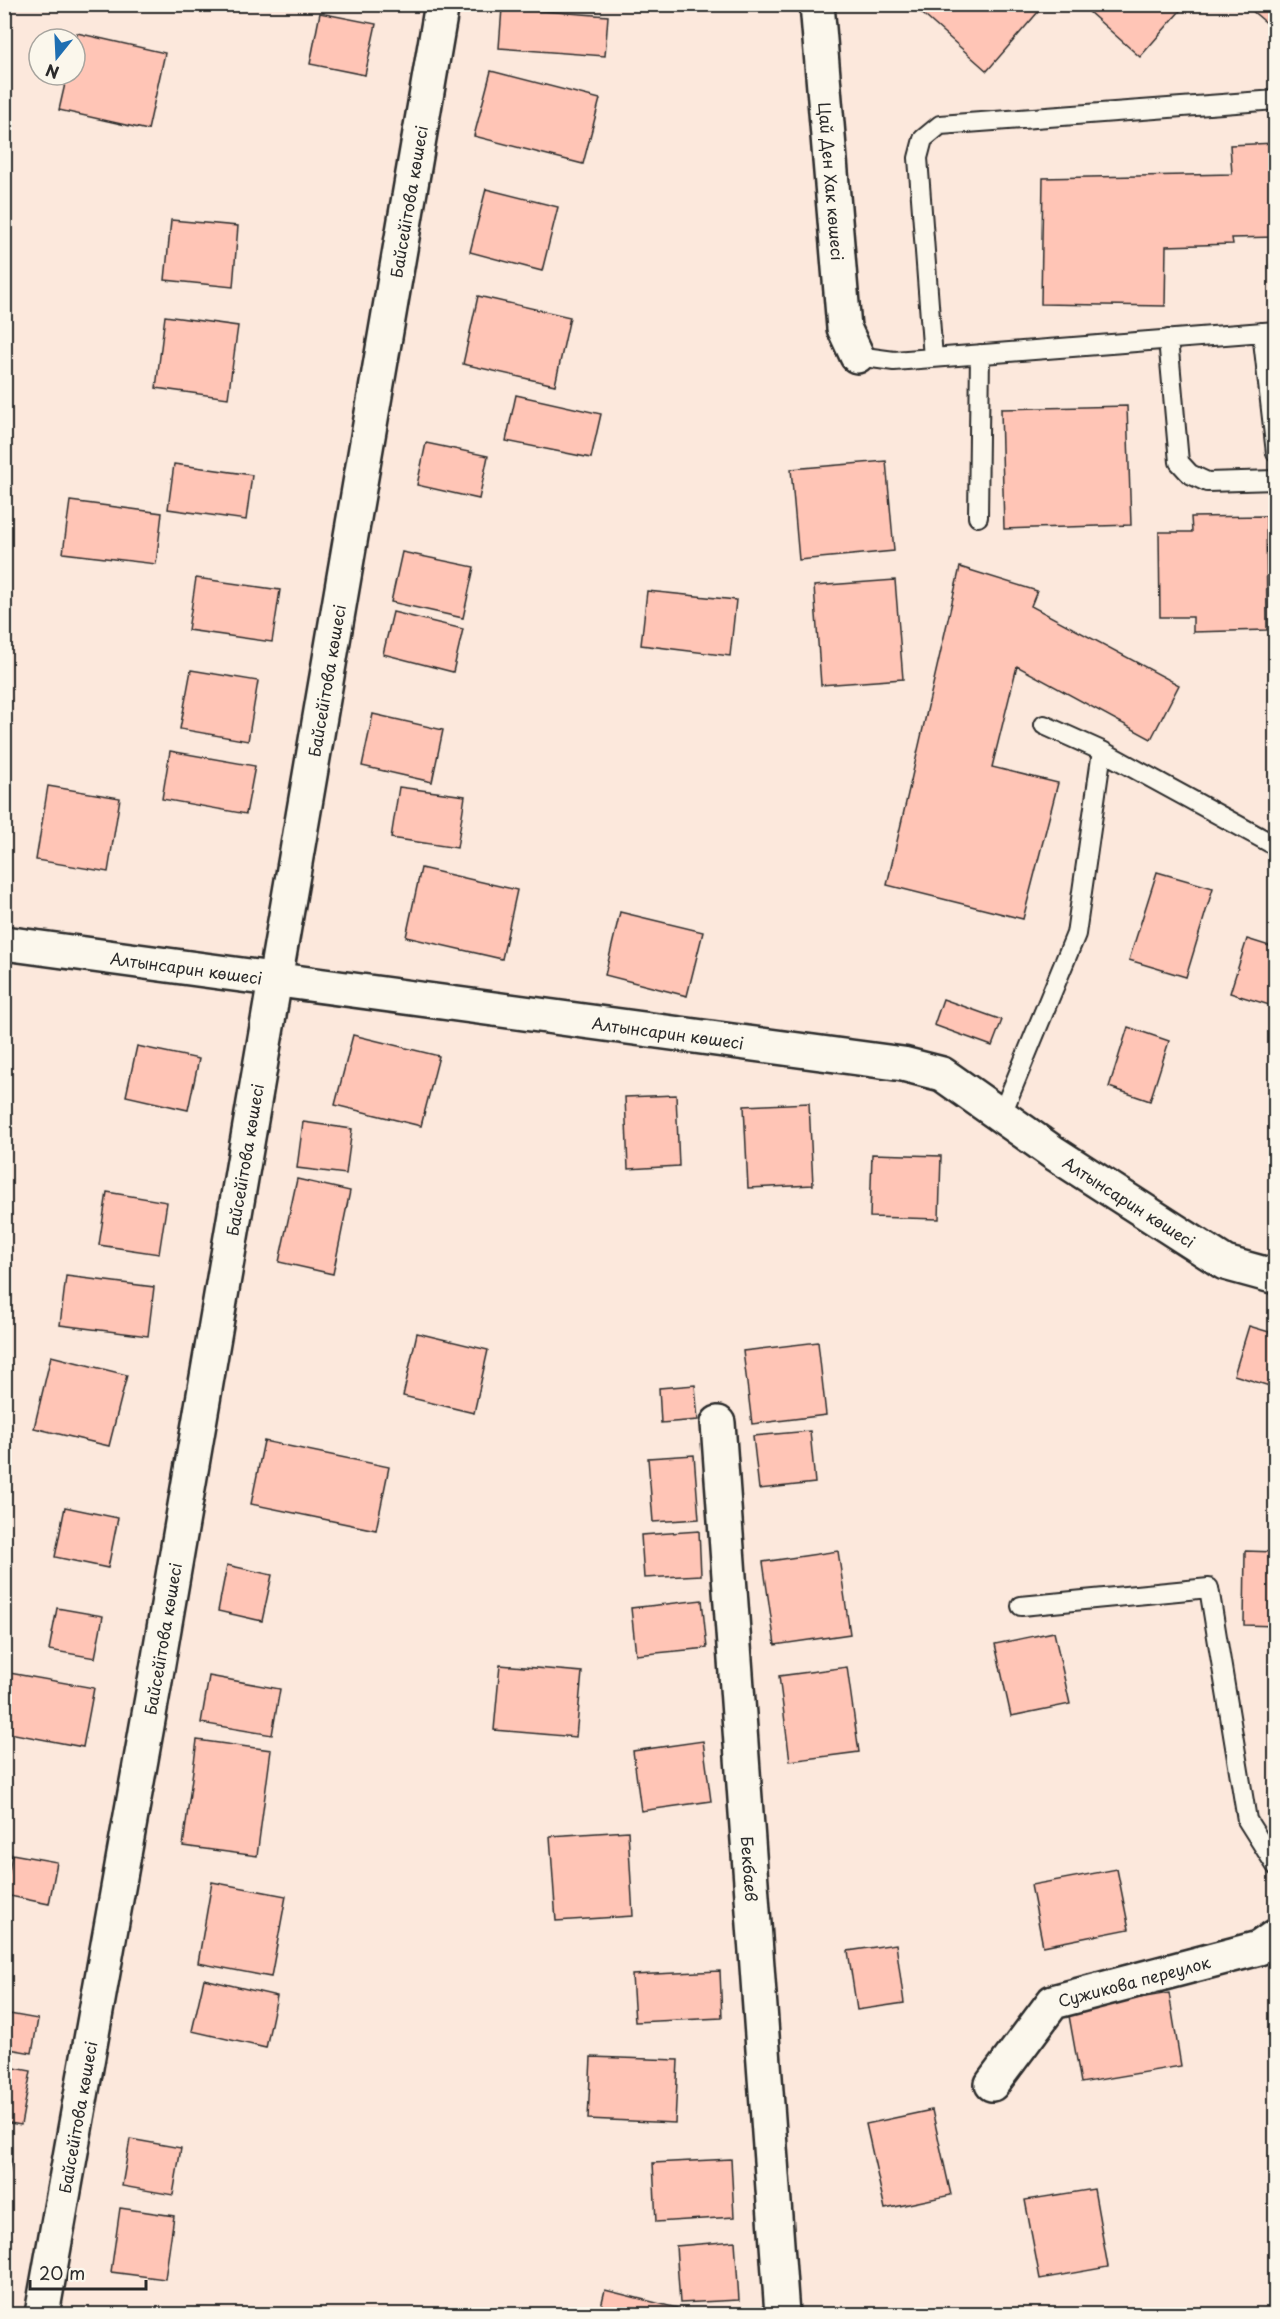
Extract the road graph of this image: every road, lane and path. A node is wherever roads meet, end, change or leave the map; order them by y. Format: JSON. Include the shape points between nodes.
{"nodes":[{"id":1,"x":442,"y":4,"type":"edge"},
{"id":2,"x":817,"y":4,"type":"edge"},
{"id":3,"x":1275,"y":100,"type":"edge"},
{"id":4,"x":1269,"y":331,"type":"edge"},
{"id":5,"x":1168,"y":339,"type":"junction"},
{"id":6,"x":980,"y":354,"type":"junction"},
{"id":7,"x":857,"y":356,"type":"joint"},
{"id":8,"x":933,"y":358,"type":"junction"},
{"id":9,"x":1275,"y":453,"type":"edge"},
{"id":10,"x":1275,"y":480,"type":"edge"},
{"id":11,"x":978,"y":517,"type":"dead end"},
{"id":12,"x":1044,"y":725,"type":"dead end"},
{"id":13,"x":1102,"y":751,"type":"junction"},
{"id":14,"x":1275,"y":846,"type":"edge"},
{"id":15,"x":4,"y":943,"type":"edge"},
{"id":16,"x":274,"y":979,"type":"junction"},
{"id":17,"x":1001,"y":1116,"type":"junction"},
{"id":18,"x":1275,"y":1277,"type":"edge"},
{"id":19,"x":718,"y":1423,"type":"dead end"},
{"id":20,"x":1021,"y":1606,"type":"dead end"},
{"id":21,"x":1275,"y":1866,"type":"edge"},
{"id":22,"x":1275,"y":1936,"type":"edge"},
{"id":23,"x":992,"y":2084,"type":"dead end"},
{"id":24,"x":42,"y":2314,"type":"edge"},
{"id":25,"x":782,"y":2314,"type":"edge"}],
"edges":[{"from":1,"to":16,"type":"street","name":"Байсейітова көшесі"},
{"from":2,"to":7,"type":"street","name":"Цай Ден Хак көшесі","via":[[844,328]]},
{"from":3,"to":8,"type":"lane","via":[[940,125],[923,139],[918,158]]},
{"from":4,"to":5,"type":"lane"},
{"from":4,"to":9,"type":"lane"},
{"from":5,"to":6,"type":"lane"},
{"from":5,"to":10,"type":"lane","via":[[1179,462],[1190,474],[1207,482]]},
{"from":6,"to":8,"type":"lane"},
{"from":6,"to":11,"type":"lane"},
{"from":7,"to":8,"type":"lane","via":[[894,361]]},
{"from":12,"to":13,"type":"lane"},
{"from":13,"to":14,"type":"lane"},
{"from":13,"to":17,"type":"lane","via":[[1076,934]]},
{"from":15,"to":16,"type":"street","name":"Алтынсарин көшесі"},
{"from":16,"to":17,"type":"street","name":"Алтынсарин көшесі","via":[[903,1064],[942,1074]]},
{"from":16,"to":24,"type":"street","name":"Байсейітова көшесі","via":[[156,1681]]},
{"from":17,"to":18,"type":"street","name":"Алтынсарин көшесі","via":[[1225,1263]]},
{"from":19,"to":25,"type":"street","name":"Бекбаев"},
{"from":20,"to":21,"type":"lane","via":[[1209,1588],[1246,1820]]},
{"from":22,"to":23,"type":"street","name":"Сужикова переулок","via":[[1259,1948],[1053,2002]]}]}
